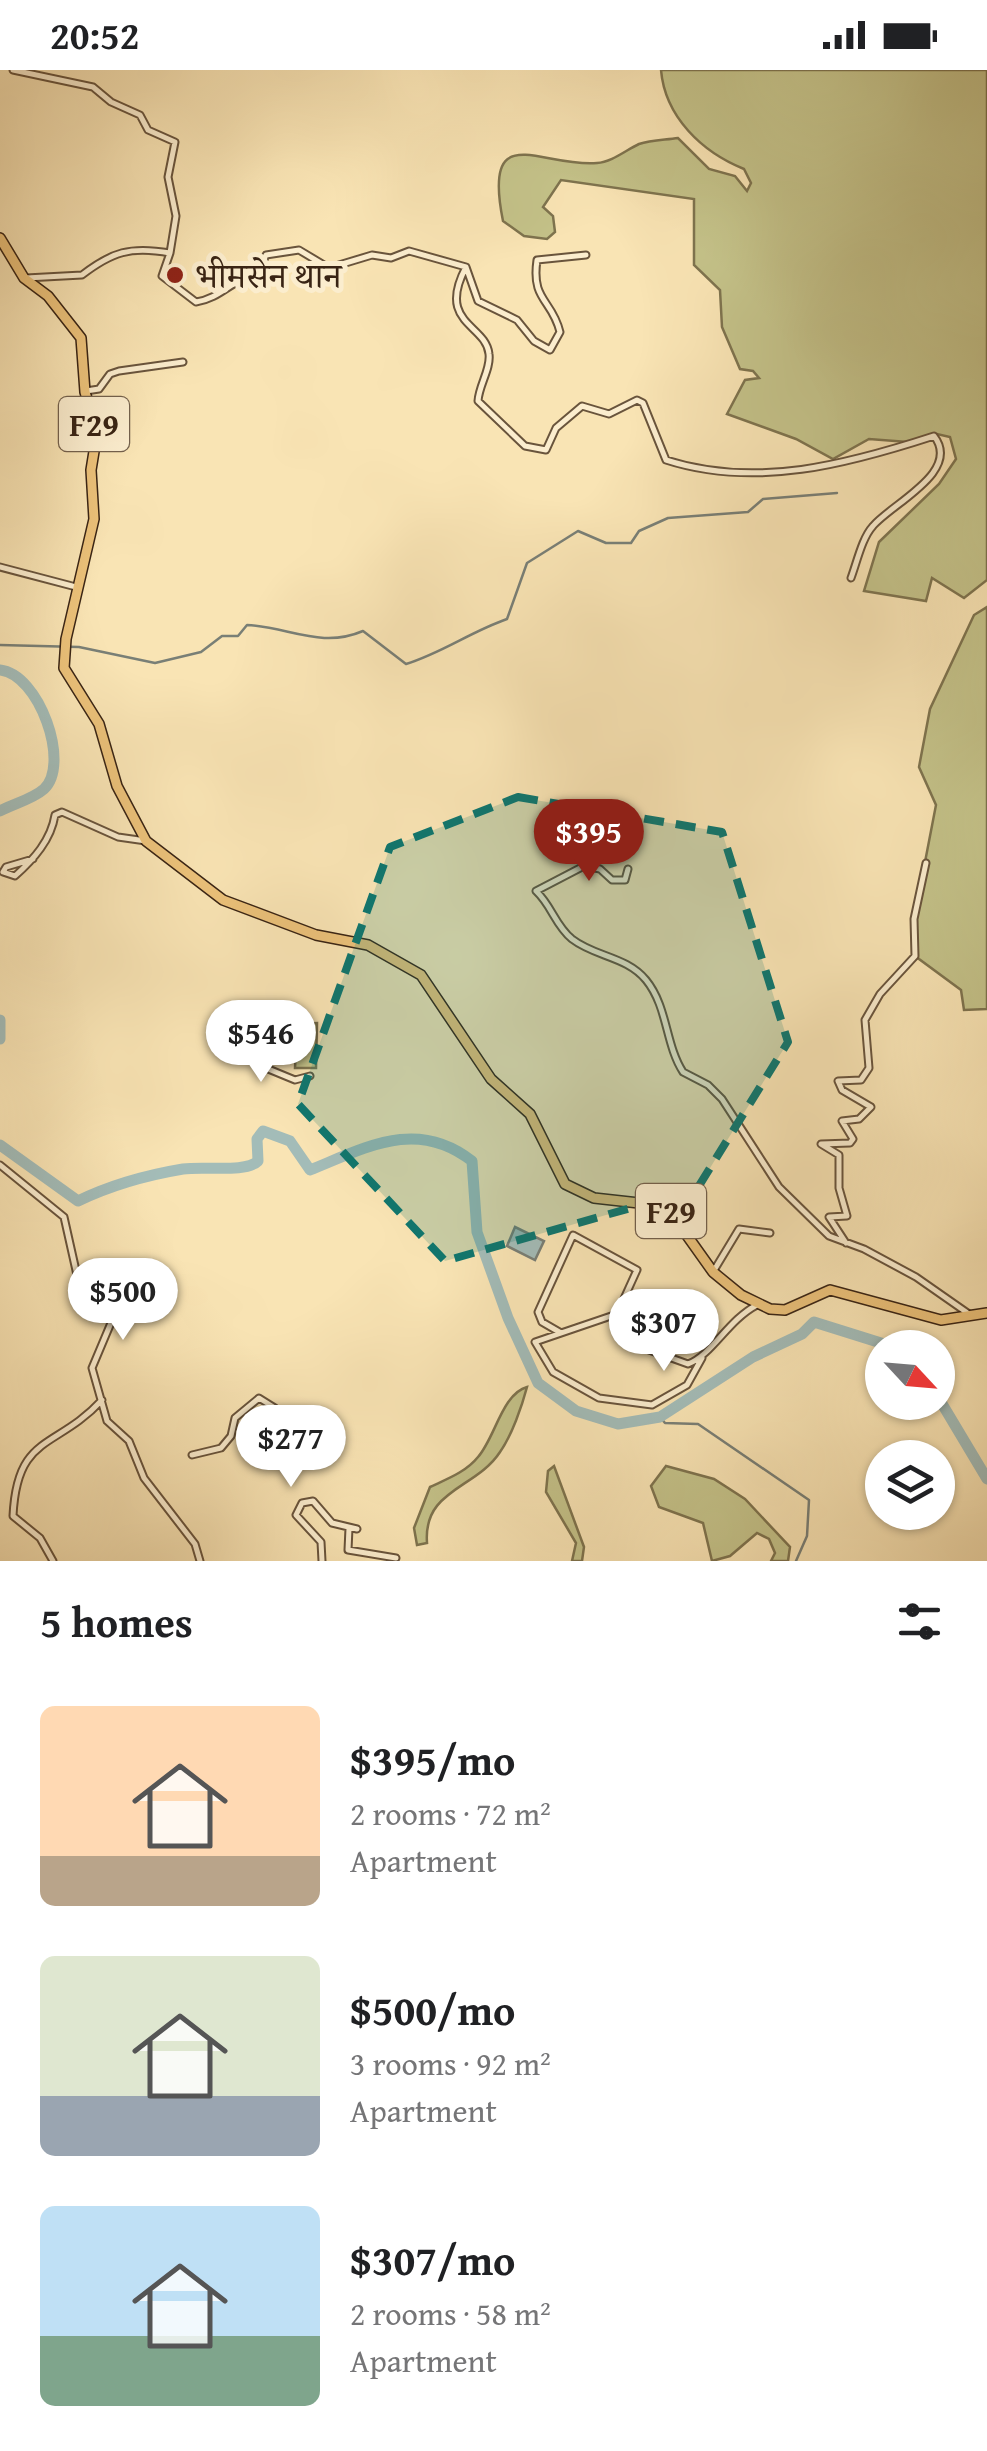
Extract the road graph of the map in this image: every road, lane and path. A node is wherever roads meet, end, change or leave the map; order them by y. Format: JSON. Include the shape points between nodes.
{"nodes":[{"id":1,"x":13,"y":70,"type":"edge"},
{"id":2,"x":0,"y":238,"type":"edge"},
{"id":3,"x":170,"y":253,"type":"junction"},
{"id":4,"x":586,"y":255,"type":"dead end"},
{"id":5,"x":466,"y":267,"type":"junction"},
{"id":6,"x":24,"y":278,"type":"junction"},
{"id":7,"x":183,"y":362,"type":"dead end"},
{"id":8,"x":85,"y":392,"type":"junction"},
{"id":9,"x":0,"y":567,"type":"edge"},
{"id":10,"x":851,"y":578,"type":"dead end"},
{"id":11,"x":79,"y":588,"type":"junction"},
{"id":12,"x":146,"y":841,"type":"junction"},
{"id":13,"x":33,"y":859,"type":"junction"},
{"id":14,"x":926,"y":863,"type":"dead end"},
{"id":15,"x":628,"y":869,"type":"dead end"},
{"id":16,"x":248,"y":1034,"type":"dead end"},
{"id":17,"x":310,"y":1076,"type":"dead end"},
{"id":18,"x":0,"y":1164,"type":"edge"},
{"id":19,"x":770,"y":1233,"type":"dead end"},
{"id":20,"x":848,"y":1245,"type":"junction"},
{"id":21,"x":713,"y":1272,"type":"junction"},
{"id":22,"x":756,"y":1304,"type":"junction"},
{"id":23,"x":987,"y":1313,"type":"edge"},
{"id":24,"x":616,"y":1314,"type":"junction"},
{"id":25,"x":972,"y":1315,"type":"junction"},
{"id":26,"x":702,"y":1358,"type":"junction"},
{"id":27,"x":102,"y":1400,"type":"junction"},
{"id":28,"x":275,"y":1408,"type":"dead end"},
{"id":29,"x":192,"y":1455,"type":"dead end"},
{"id":30,"x":396,"y":1558,"type":"dead end"},
{"id":31,"x":53,"y":1561,"type":"edge"},
{"id":32,"x":200,"y":1561,"type":"edge"},
{"id":33,"x":322,"y":1561,"type":"edge"}],
"edges":[{"from":1,"to":3,"type":"street","via":[[94,86],[140,115],[148,130],[175,142],[168,177],[176,216]]},
{"from":2,"to":6,"type":"main road","number":"F29"},
{"from":3,"to":5,"type":"street","via":[[162,276],[196,302],[258,274],[266,255],[300,250],[329,268],[410,251]]},
{"from":3,"to":6,"type":"street","via":[[135,249],[98,259],[82,275]]},
{"from":4,"to":5,"type":"street","via":[[537,260],[538,296],[560,332],[550,350],[517,320],[478,301]]},
{"from":5,"to":10,"type":"street","via":[[456,295],[462,319],[490,354],[478,401],[525,446],[546,450],[574,410],[609,414],[636,400],[666,460],[699,467],[820,469],[934,436],[940,461],[870,528]]},
{"from":6,"to":8,"type":"main road","number":"F29","via":[[48,296],[81,338]]},
{"from":7,"to":8,"type":"street","via":[[110,374],[100,390]]},
{"from":8,"to":11,"type":"main road","number":"F29","via":[[97,433],[94,519]]},
{"from":9,"to":11,"type":"street"},
{"from":11,"to":12,"type":"main road","number":"F29","via":[[64,653],[68,678],[98,724],[116,786]]},
{"from":12,"to":13,"type":"street","via":[[118,837],[62,812]]},
{"from":12,"to":21,"type":"main road","number":"F29","via":[[223,900],[316,935],[368,945],[421,975],[491,1079],[530,1114],[566,1184],[594,1198],[666,1206]]},
{"from":13,"to":13,"type":"street","via":[[15,876],[6,877],[6,867]]},
{"from":14,"to":20,"type":"street","via":[[914,919],[915,956],[864,1020],[870,1068],[861,1080],[838,1080],[842,1090],[870,1107],[859,1119],[842,1121],[850,1143],[821,1144],[839,1155],[847,1216],[829,1218]]},
{"from":15,"to":20,"type":"street","via":[[618,881],[584,866],[536,892],[574,940],[644,976],[665,1014],[683,1072],[722,1099],[779,1187],[829,1236]]},
{"from":16,"to":17,"type":"street","via":[[261,1066],[295,1080]]},
{"from":18,"to":27,"type":"street","via":[[64,1217],[77,1275],[116,1311],[92,1368]]},
{"from":19,"to":21,"type":"street","via":[[739,1229]]},
{"from":20,"to":25,"type":"street","via":[[916,1276]]},
{"from":21,"to":22,"type":"main road","number":"F29"},
{"from":22,"to":25,"type":"main road","via":[[785,1310],[830,1290],[941,1320]]},
{"from":22,"to":26,"type":"street","via":[[716,1336]]},
{"from":23,"to":25,"type":"main road"},
{"from":24,"to":24,"type":"street","via":[[561,1333],[542,1322],[538,1312],[574,1234],[637,1270]]},
{"from":24,"to":26,"type":"street","via":[[649,1350],[688,1364]]},
{"from":24,"to":26,"type":"street","via":[[535,1342],[553,1372],[599,1398],[652,1405],[686,1385]]},
{"from":27,"to":31,"type":"street","via":[[84,1420],[34,1450],[18,1472],[13,1516],[40,1538]]},
{"from":27,"to":32,"type":"street","via":[[107,1421],[129,1441],[144,1478],[195,1544]]},
{"from":28,"to":29,"type":"street","via":[[259,1398],[246,1405],[221,1448]]},
{"from":30,"to":33,"type":"street","via":[[348,1550],[353,1529],[332,1522],[313,1500],[296,1515],[321,1542]]}]}
